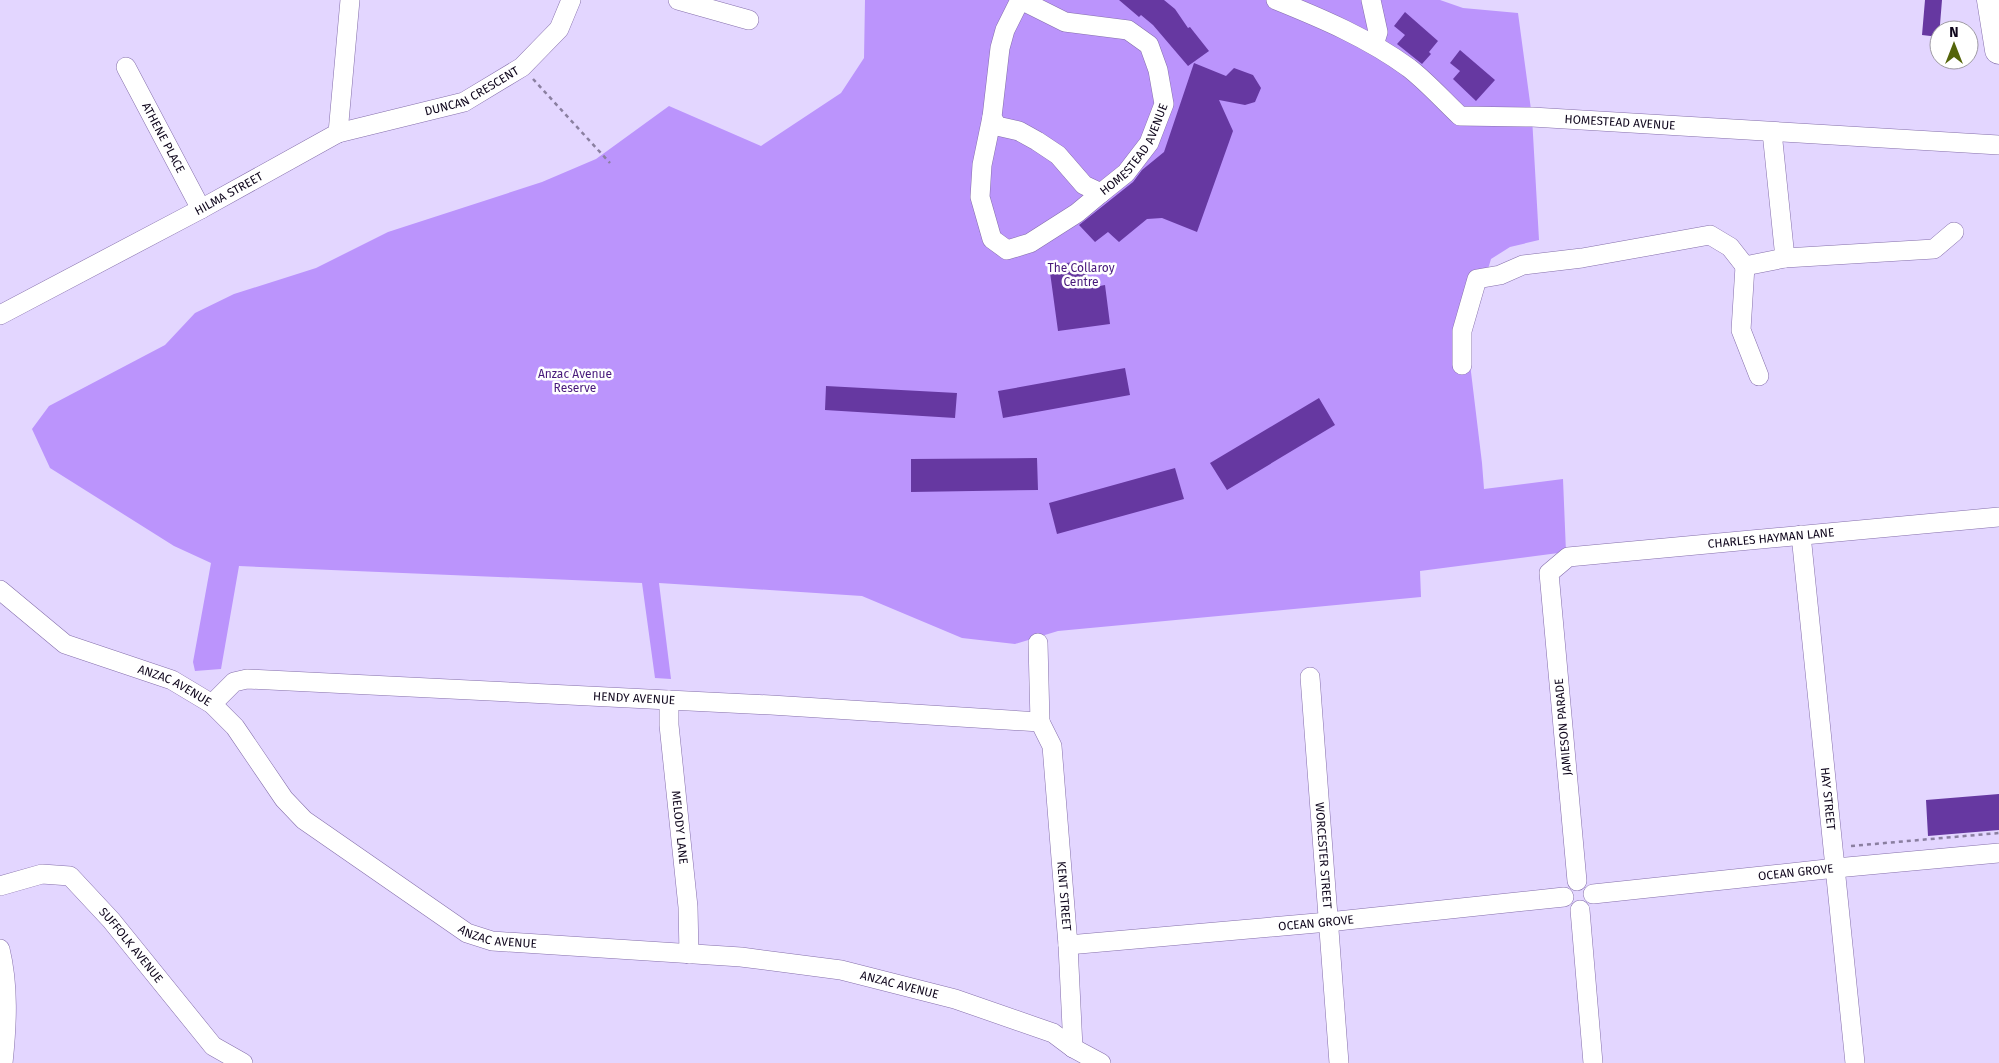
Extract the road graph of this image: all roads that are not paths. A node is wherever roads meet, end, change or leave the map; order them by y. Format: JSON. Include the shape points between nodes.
{"nodes":[{"id":1,"x":350,"y":0,"type":"edge"},
{"id":2,"x":571,"y":0,"type":"edge"},
{"id":3,"x":678,"y":0,"type":"edge"},
{"id":4,"x":1021,"y":0,"type":"edge"},
{"id":5,"x":1276,"y":0,"type":"edge"},
{"id":6,"x":1371,"y":0,"type":"edge"},
{"id":7,"x":1991,"y":0,"type":"edge"},
{"id":8,"x":750,"y":20,"type":"dead end"},
{"id":9,"x":1374,"y":45,"type":"junction"},
{"id":10,"x":1999,"y":50,"type":"edge"},
{"id":11,"x":126,"y":67,"type":"dead end"},
{"id":12,"x":992,"y":117,"type":"junction"},
{"id":13,"x":1772,"y":132,"type":"junction"},
{"id":14,"x":338,"y":133,"type":"junction"},
{"id":15,"x":1999,"y":145,"type":"edge"},
{"id":16,"x":1101,"y":194,"type":"junction"},
{"id":17,"x":201,"y":209,"type":"junction"},
{"id":18,"x":1954,"y":232,"type":"dead end"},
{"id":19,"x":1785,"y":258,"type":"junction"},
{"id":20,"x":1744,"y":266,"type":"junction"},
{"id":21,"x":0,"y":315,"type":"edge"},
{"id":22,"x":1462,"y":365,"type":"dead end"},
{"id":23,"x":1759,"y":376,"type":"dead end"},
{"id":24,"x":1999,"y":517,"type":"edge"},
{"id":25,"x":1801,"y":535,"type":"junction"},
{"id":26,"x":1549,"y":573,"type":"joint"},
{"id":27,"x":0,"y":590,"type":"edge"},
{"id":28,"x":1038,"y":643,"type":"dead end"},
{"id":29,"x":1310,"y":677,"type":"dead end"},
{"id":30,"x":668,"y":700,"type":"junction"},
{"id":31,"x":212,"y":704,"type":"junction"},
{"id":32,"x":1040,"y":722,"type":"junction"},
{"id":33,"x":1999,"y":853,"type":"edge"},
{"id":34,"x":1836,"y":868,"type":"junction"},
{"id":35,"x":1577,"y":881,"type":"junction"},
{"id":36,"x":0,"y":886,"type":"edge"},
{"id":37,"x":1593,"y":894,"type":"junction"},
{"id":38,"x":1564,"y":897,"type":"junction"},
{"id":39,"x":1580,"y":910,"type":"junction"},
{"id":40,"x":1328,"y":922,"type":"junction"},
{"id":41,"x":1068,"y":945,"type":"junction"},
{"id":42,"x":0,"y":949,"type":"edge"},
{"id":43,"x":689,"y":954,"type":"junction"},
{"id":44,"x":1073,"y":1048,"type":"junction"},
{"id":45,"x":3,"y":1063,"type":"edge"},
{"id":46,"x":242,"y":1063,"type":"edge"},
{"id":47,"x":1101,"y":1063,"type":"edge"},
{"id":48,"x":1338,"y":1063,"type":"edge"},
{"id":49,"x":1593,"y":1063,"type":"edge"},
{"id":50,"x":1855,"y":1063,"type":"edge"}],
"edges":[{"from":1,"to":14,"type":"street"},
{"from":2,"to":14,"type":"street","name":"DUNCAN CRESCENT","via":[[559,30],[522,67],[464,102]]},
{"from":3,"to":8,"type":"street"},
{"from":4,"to":12,"type":"street","name":"HOMESTEAD AVENUE","via":[[1005,30],[1000,48]]},
{"from":4,"to":16,"type":"street","name":"HOMESTEAD AVENUE","via":[[1065,22],[1128,30],[1149,45],[1158,70],[1164,104],[1149,143],[1126,174]]},
{"from":5,"to":9,"type":"street","name":"HOMESTEAD AVENUE","via":[[1340,26]]},
{"from":6,"to":9,"type":"street","via":[[1378,32]]},
{"from":7,"to":10,"type":"highway"},
{"from":9,"to":13,"type":"street","name":"HOMESTEAD AVENUE","via":[[1411,70],[1460,116],[1532,117]]},
{"from":11,"to":17,"type":"street","name":"ATHENE PLACE"},
{"from":12,"to":16,"type":"street","name":"HOMESTEAD AVENUE","via":[[997,126],[1019,131],[1058,155],[1084,185]]},
{"from":12,"to":16,"type":"street","via":[[982,165],[980,197],[992,239],[1007,250],[1030,243],[1077,214]]},
{"from":13,"to":15,"type":"street","name":"HOMESTEAD AVENUE"},
{"from":13,"to":19,"type":"street"},
{"from":14,"to":17,"type":"street","name":"HILMA STREET"},
{"from":17,"to":21,"type":"street","name":"HILMA STREET"},
{"from":18,"to":19,"type":"street","via":[[1934,249]]},
{"from":19,"to":20,"type":"street"},
{"from":20,"to":22,"type":"street","via":[[1730,247],[1710,235],[1582,258],[1522,265],[1500,276],[1477,279],[1462,331]]},
{"from":20,"to":23,"type":"street","via":[[1741,330]]},
{"from":24,"to":25,"type":"street","name":"CHARLES HAYMAN LANE"},
{"from":25,"to":26,"type":"street","name":"CHARLES HAYMAN LANE","via":[[1568,557]]},
{"from":25,"to":34,"type":"street","name":"HAY STREET"},
{"from":26,"to":35,"type":"street","name":"JAMIESON PARADE"},
{"from":27,"to":31,"type":"street","name":"ANZAC AVENUE","via":[[65,644],[172,680]]},
{"from":28,"to":32,"type":"street"},
{"from":29,"to":40,"type":"street","name":"WORCESTER STREET"},
{"from":30,"to":31,"type":"street","name":"HENDY AVENUE","via":[[247,679],[234,682]]},
{"from":30,"to":32,"type":"street","name":"HENDY AVENUE"},
{"from":30,"to":43,"type":"street","name":"MELODY LANE","via":[[688,907]]},
{"from":31,"to":43,"type":"street","name":"ANZAC AVENUE","via":[[235,727],[284,800],[304,820],[467,933],[492,941]]},
{"from":32,"to":41,"type":"street","name":"KENT STREET","via":[[1052,746]]},
{"from":33,"to":34,"type":"street","name":"OCEAN GROVE"},
{"from":34,"to":37,"type":"street","name":"OCEAN GROVE"},
{"from":34,"to":50,"type":"street","name":"HAY STREET"},
{"from":35,"to":37,"type":"street","via":[[1588,884]]},
{"from":35,"to":38,"type":"street","via":[[1567,886]]},
{"from":36,"to":46,"type":"street","name":"SUFFOLK AVENUE","via":[[42,874],[70,876],[111,920],[212,1046]]},
{"from":37,"to":39,"type":"street","via":[[1590,905]]},
{"from":38,"to":39,"type":"street","via":[[1569,907]]},
{"from":38,"to":40,"type":"street","name":"OCEAN GROVE"},
{"from":39,"to":49,"type":"street"},
{"from":40,"to":41,"type":"street","name":"OCEAN GROVE"},
{"from":40,"to":48,"type":"street","name":"WORCESTER STREET"},
{"from":41,"to":44,"type":"street","name":"KENT STREET"},
{"from":42,"to":45,"type":"street","via":[[7,1019]]},
{"from":43,"to":44,"type":"street","name":"ANZAC AVENUE","via":[[841,970],[954,999],[1053,1033]]},
{"from":44,"to":47,"type":"street","name":"ANZAC AVENUE"}]}
